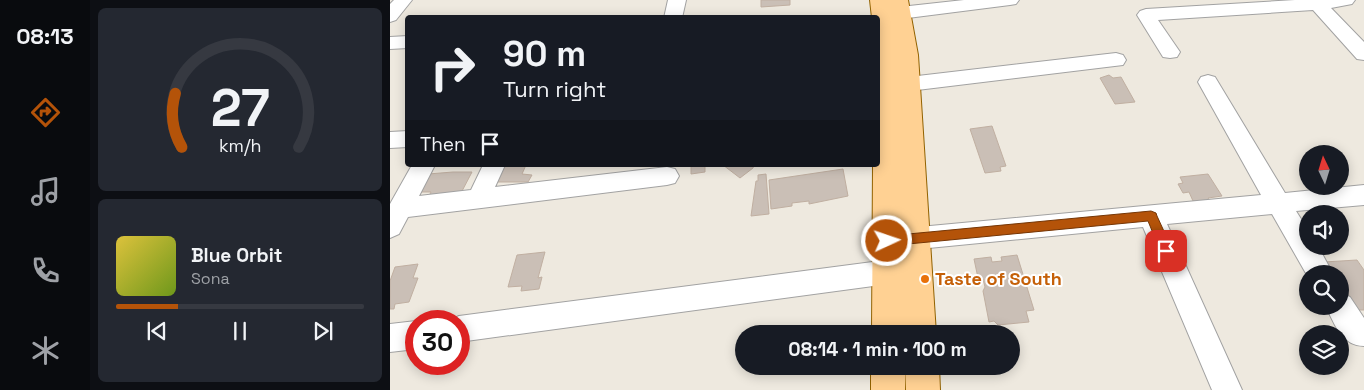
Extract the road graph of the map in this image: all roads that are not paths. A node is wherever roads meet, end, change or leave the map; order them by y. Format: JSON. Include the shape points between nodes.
{"nodes":[{"id":1,"x":403,"y":0,"type":"edge"},
{"id":2,"x":677,"y":0,"type":"edge"},
{"id":3,"x":1010,"y":0,"type":"edge"},
{"id":4,"x":1346,"y":0,"type":"edge"},
{"id":5,"x":1316,"y":2,"type":"edge"},
{"id":6,"x":888,"y":12,"type":"edge"},
{"id":7,"x":674,"y":15,"type":"edge"},
{"id":8,"x":390,"y":16,"type":"edge"},
{"id":9,"x":405,"y":42,"type":"edge"},
{"id":10,"x":390,"y":43,"type":"edge"},
{"id":11,"x":1170,"y":52,"type":"dead end"},
{"id":12,"x":1364,"y":54,"type":"edge"},
{"id":13,"x":1116,"y":60,"type":"dead end"},
{"id":14,"x":1208,"y":82,"type":"dead end"},
{"id":15,"x":909,"y":84,"type":"junction"},
{"id":16,"x":405,"y":139,"type":"edge"},
{"id":17,"x":390,"y":140,"type":"edge"},
{"id":18,"x":423,"y":167,"type":"edge"},
{"id":19,"x":493,"y":167,"type":"edge"},
{"id":20,"x":667,"y":176,"type":"dead end"},
{"id":21,"x":1364,"y":196,"type":"edge"},
{"id":22,"x":478,"y":199,"type":"junction"},
{"id":23,"x":1278,"y":203,"type":"junction"},
{"id":24,"x":1151,"y":216,"type":"junction"},
{"id":25,"x":396,"y":217,"type":"edge"},
{"id":26,"x":916,"y":239,"type":"junction"},
{"id":27,"x":887,"y":241,"type":"junction"},
{"id":28,"x":1315,"y":265,"type":"edge"},
{"id":29,"x":917,"y":268,"type":"junction"},
{"id":30,"x":887,"y":271,"type":"junction"},
{"id":31,"x":1346,"y":315,"type":"edge"},
{"id":32,"x":888,"y":325,"type":"edge"},
{"id":33,"x":920,"y":325,"type":"edge"},
{"id":34,"x":470,"y":328,"type":"edge"},
{"id":35,"x":1364,"y":332,"type":"edge"},
{"id":36,"x":405,"y":336,"type":"edge"},
{"id":37,"x":390,"y":338,"type":"edge"},
{"id":38,"x":888,"y":375,"type":"edge"},
{"id":39,"x":922,"y":375,"type":"edge"},
{"id":40,"x":888,"y":390,"type":"edge"},
{"id":41,"x":923,"y":390,"type":"edge"},
{"id":42,"x":1227,"y":390,"type":"edge"}],
"edges":[{"from":1,"to":8,"type":"street"},
{"from":2,"to":7,"type":"street"},
{"from":3,"to":6,"type":"street"},
{"from":4,"to":5,"type":"street"},
{"from":5,"to":11,"type":"street","via":[[1146,15]]},
{"from":5,"to":12,"type":"street"},
{"from":6,"to":15,"type":"main road","via":[[907,55]]},
{"from":6,"to":27,"type":"main road"},
{"from":9,"to":10,"type":"street"},
{"from":13,"to":15,"type":"street"},
{"from":14,"to":23,"type":"street"},
{"from":15,"to":26,"type":"main road"},
{"from":16,"to":17,"type":"street"},
{"from":18,"to":25,"type":"street"},
{"from":19,"to":22,"type":"street"},
{"from":20,"to":22,"type":"street"},
{"from":21,"to":23,"type":"street"},
{"from":22,"to":25,"type":"street"},
{"from":23,"to":24,"type":"street"},
{"from":23,"to":28,"type":"street"},
{"from":24,"to":26,"type":"street"},
{"from":24,"to":42,"type":"street"},
{"from":26,"to":27,"type":"street"},
{"from":26,"to":29,"type":"main road"},
{"from":27,"to":30,"type":"main road"},
{"from":29,"to":30,"type":"street"},
{"from":29,"to":33,"type":"main road"},
{"from":30,"to":32,"type":"main road"},
{"from":30,"to":34,"type":"street"},
{"from":31,"to":35,"type":"street","via":[[1356,332]]},
{"from":36,"to":37,"type":"street"},
{"from":38,"to":40,"type":"main road"},
{"from":39,"to":41,"type":"main road"}]}
